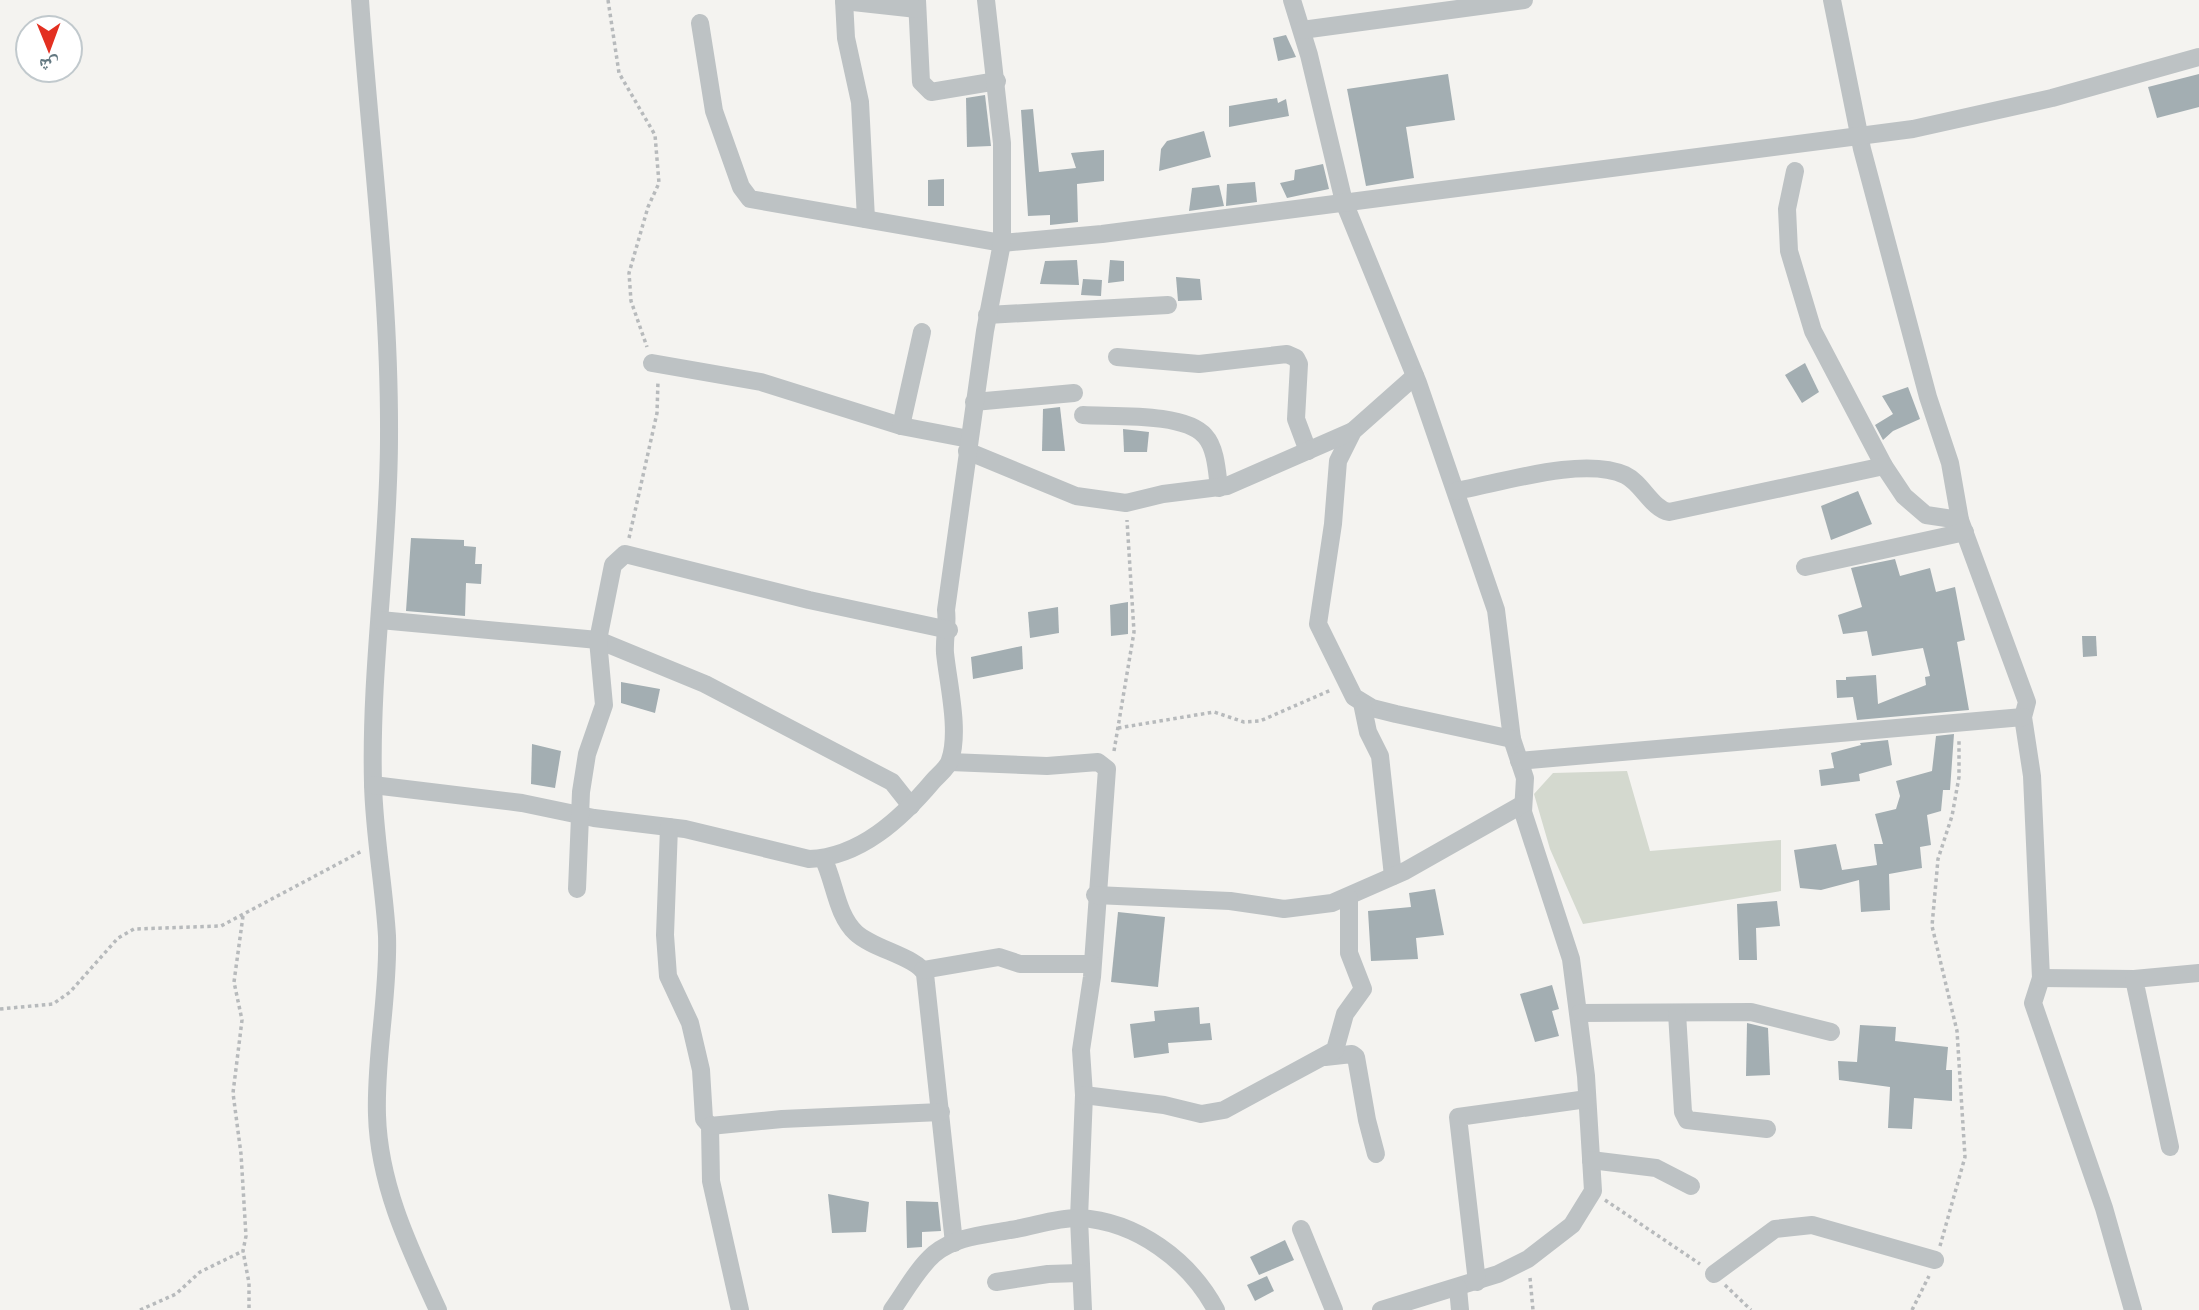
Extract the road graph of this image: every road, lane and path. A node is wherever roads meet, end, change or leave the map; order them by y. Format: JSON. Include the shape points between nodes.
{"nodes":[{"id":1,"x":360,"y":0,"type":"edge"},
{"id":2,"x":608,"y":0,"type":"edge"},
{"id":3,"x":986,"y":0,"type":"edge"},
{"id":4,"x":1292,"y":0,"type":"edge"},
{"id":5,"x":1524,"y":0,"type":"edge"},
{"id":6,"x":1832,"y":0,"type":"edge"},
{"id":7,"x":844,"y":1,"type":"edge"},
{"id":8,"x":917,"y":5,"type":"edge"},
{"id":9,"x":700,"y":23,"type":"dead end"},
{"id":10,"x":1301,"y":30,"type":"junction"},
{"id":11,"x":2199,"y":57,"type":"edge"},
{"id":12,"x":997,"y":82,"type":"junction"},
{"id":13,"x":1861,"y":137,"type":"junction"},
{"id":14,"x":1795,"y":171,"type":"dead end"},
{"id":15,"x":1344,"y":202,"type":"junction"},
{"id":16,"x":866,"y":219,"type":"junction"},
{"id":17,"x":1002,"y":243,"type":"junction"},
{"id":18,"x":1168,"y":305,"type":"dead end"},
{"id":19,"x":987,"y":314,"type":"junction"},
{"id":20,"x":922,"y":332,"type":"dead end"},
{"id":21,"x":1117,"y":357,"type":"dead end"},
{"id":22,"x":652,"y":363,"type":"junction"},
{"id":23,"x":1415,"y":376,"type":"junction"},
{"id":24,"x":1074,"y":393,"type":"dead end"},
{"id":25,"x":974,"y":402,"type":"junction"},
{"id":26,"x":1083,"y":415,"type":"dead end"},
{"id":27,"x":901,"y":426,"type":"junction"},
{"id":28,"x":1353,"y":431,"type":"junction"},
{"id":29,"x":968,"y":445,"type":"junction"},
{"id":30,"x":1308,"y":451,"type":"junction"},
{"id":31,"x":1884,"y":466,"type":"junction"},
{"id":32,"x":1219,"y":488,"type":"junction"},
{"id":33,"x":1456,"y":491,"type":"junction"},
{"id":34,"x":1126,"y":503,"type":"junction"},
{"id":35,"x":1962,"y":526,"type":"junction"},
{"id":36,"x":625,"y":554,"type":"junction"},
{"id":37,"x":1805,"y":567,"type":"dead end"},
{"id":38,"x":380,"y":620,"type":"junction"},
{"id":39,"x":948,"y":630,"type":"junction"},
{"id":40,"x":598,"y":640,"type":"junction"},
{"id":41,"x":1346,"y":683,"type":"junction"},
{"id":42,"x":1362,"y":703,"type":"junction"},
{"id":43,"x":2023,"y":718,"type":"junction"},
{"id":44,"x":1959,"y":723,"type":"junction"},
{"id":45,"x":1118,"y":727,"type":"junction"},
{"id":46,"x":1512,"y":739,"type":"junction"},
{"id":47,"x":1519,"y":761,"type":"junction"},
{"id":48,"x":950,"y":762,"type":"junction"},
{"id":49,"x":1107,"y":769,"type":"junction"},
{"id":50,"x":373,"y":785,"type":"junction"},
{"id":51,"x":1523,"y":804,"type":"junction"},
{"id":52,"x":911,"y":807,"type":"junction"},
{"id":53,"x":579,"y":815,"type":"junction"},
{"id":54,"x":669,"y":827,"type":"junction"},
{"id":55,"x":379,"y":847,"type":"junction"},
{"id":56,"x":823,"y":858,"type":"junction"},
{"id":57,"x":1393,"y":876,"type":"junction"},
{"id":58,"x":577,"y":889,"type":"dead end"},
{"id":59,"x":1096,"y":895,"type":"junction"},
{"id":60,"x":1349,"y":898,"type":"junction"},
{"id":61,"x":243,"y":916,"type":"junction"},
{"id":62,"x":1092,"y":964,"type":"junction"},
{"id":63,"x":923,"y":970,"type":"junction"},
{"id":64,"x":2199,"y":973,"type":"edge"},
{"id":65,"x":2041,"y":978,"type":"junction"},
{"id":66,"x":2134,"y":979,"type":"junction"},
{"id":67,"x":0,"y":1009,"type":"edge"},
{"id":68,"x":1580,"y":1013,"type":"junction"},
{"id":69,"x":1677,"y":1013,"type":"junction"},
{"id":70,"x":1832,"y":1032,"type":"dead end"},
{"id":71,"x":1325,"y":1057,"type":"junction"},
{"id":72,"x":1084,"y":1095,"type":"junction"},
{"id":73,"x":1587,"y":1099,"type":"junction"},
{"id":74,"x":941,"y":1112,"type":"junction"},
{"id":75,"x":710,"y":1126,"type":"junction"},
{"id":76,"x":1767,"y":1129,"type":"dead end"},
{"id":77,"x":2170,"y":1147,"type":"dead end"},
{"id":78,"x":1376,"y":1154,"type":"dead end"},
{"id":79,"x":1591,"y":1160,"type":"junction"},
{"id":80,"x":1691,"y":1186,"type":"dead end"},
{"id":81,"x":1593,"y":1191,"type":"junction"},
{"id":82,"x":1079,"y":1218,"type":"junction"},
{"id":83,"x":1301,"y":1229,"type":"dead end"},
{"id":84,"x":954,"y":1242,"type":"junction"},
{"id":85,"x":243,"y":1251,"type":"junction"},
{"id":86,"x":1528,"y":1259,"type":"junction"},
{"id":87,"x":1935,"y":1260,"type":"junction"},
{"id":88,"x":1080,"y":1273,"type":"junction"},
{"id":89,"x":1714,"y":1274,"type":"junction"},
{"id":90,"x":996,"y":1282,"type":"dead end"},
{"id":91,"x":1478,"y":1282,"type":"junction"},
{"id":92,"x":1458,"y":1287,"type":"junction"},
{"id":93,"x":140,"y":1310,"type":"edge"},
{"id":94,"x":249,"y":1310,"type":"edge"},
{"id":95,"x":438,"y":1310,"type":"edge"},
{"id":96,"x":740,"y":1310,"type":"edge"},
{"id":97,"x":892,"y":1310,"type":"edge"},
{"id":98,"x":1083,"y":1310,"type":"edge"},
{"id":99,"x":1216,"y":1310,"type":"edge"},
{"id":100,"x":1334,"y":1310,"type":"edge"},
{"id":101,"x":1381,"y":1310,"type":"edge"},
{"id":102,"x":1460,"y":1310,"type":"edge"},
{"id":103,"x":1533,"y":1310,"type":"edge"},
{"id":104,"x":1751,"y":1310,"type":"edge"},
{"id":105,"x":1912,"y":1310,"type":"edge"},
{"id":106,"x":2133,"y":1310,"type":"edge"}],
"edges":[{"from":1,"to":38,"type":"street","via":[[385,283],[390,439]]},
{"from":2,"to":22,"type":"path","via":[[619,73],[654,135],[659,183],[629,273],[631,301]]},
{"from":3,"to":12,"type":"street"},
{"from":4,"to":10,"type":"street"},
{"from":5,"to":10,"type":"street"},
{"from":6,"to":13,"type":"street"},
{"from":7,"to":8,"type":"street"},
{"from":7,"to":16,"type":"street","via":[[846,38],[860,102]]},
{"from":8,"to":12,"type":"street","via":[[925,89],[931,92]]},
{"from":9,"to":16,"type":"street","via":[[715,111],[745,194],[760,202]]},
{"from":10,"to":15,"type":"street"},
{"from":11,"to":13,"type":"street","via":[[1967,119]]},
{"from":12,"to":17,"type":"street"},
{"from":13,"to":15,"type":"street"},
{"from":13,"to":35,"type":"street","via":[[1928,397],[1950,463]]},
{"from":14,"to":31,"type":"street","via":[[1787,230],[1794,271],[1813,331]]},
{"from":15,"to":17,"type":"street"},
{"from":15,"to":23,"type":"street"},
{"from":16,"to":17,"type":"street"},
{"from":17,"to":19,"type":"street"},
{"from":18,"to":19,"type":"street"},
{"from":19,"to":25,"type":"street"},
{"from":20,"to":27,"type":"street"},
{"from":21,"to":30,"type":"street","via":[[1199,364],[1287,355],[1296,358],[1296,419]]},
{"from":22,"to":27,"type":"street","via":[[761,383]]},
{"from":22,"to":36,"type":"path","via":[[659,383],[657,413]]},
{"from":23,"to":28,"type":"street"},
{"from":23,"to":33,"type":"street"},
{"from":24,"to":25,"type":"street"},
{"from":25,"to":29,"type":"street"},
{"from":26,"to":32,"type":"street","via":[[1161,419],[1190,426],[1205,435],[1212,449]]},
{"from":27,"to":29,"type":"street"},
{"from":28,"to":30,"type":"street"},
{"from":28,"to":41,"type":"street","via":[[1338,461],[1318,617],[1320,633]]},
{"from":29,"to":34,"type":"street","via":[[1076,496]]},
{"from":29,"to":39,"type":"street","via":[[947,598]]},
{"from":30,"to":32,"type":"street"},
{"from":31,"to":33,"type":"street","via":[[1669,512],[1626,476],[1608,470],[1580,469]]},
{"from":31,"to":35,"type":"street","via":[[1904,496],[1926,515]]},
{"from":32,"to":34,"type":"street"},
{"from":33,"to":46,"type":"street","via":[[1496,610]]},
{"from":34,"to":45,"type":"path","via":[[1134,632]]},
{"from":35,"to":37,"type":"street"},
{"from":35,"to":43,"type":"street","via":[[2027,702]]},
{"from":36,"to":39,"type":"street"},
{"from":36,"to":40,"type":"street","via":[[613,565]]},
{"from":38,"to":40,"type":"street"},
{"from":38,"to":50,"type":"street"},
{"from":39,"to":48,"type":"street"},
{"from":40,"to":52,"type":"street","via":[[705,684],[892,782]]},
{"from":40,"to":53,"type":"street","via":[[604,705],[587,754]]},
{"from":41,"to":42,"type":"street"},
{"from":41,"to":45,"type":"path","via":[[1260,722],[1214,712]]},
{"from":42,"to":46,"type":"street"},
{"from":42,"to":57,"type":"street","via":[[1368,732],[1380,755]]},
{"from":43,"to":44,"type":"street"},
{"from":43,"to":65,"type":"street","via":[[2032,776]]},
{"from":44,"to":47,"type":"street"},
{"from":44,"to":87,"type":"path","via":[[1959,777],[1938,859],[1932,926],[1957,1031],[1965,1157]]},
{"from":45,"to":49,"type":"path"},
{"from":46,"to":47,"type":"street"},
{"from":47,"to":51,"type":"street","via":[[1525,778]]},
{"from":48,"to":49,"type":"street","via":[[1047,766],[1098,762]]},
{"from":48,"to":52,"type":"street"},
{"from":49,"to":59,"type":"street"},
{"from":50,"to":53,"type":"street","via":[[522,803]]},
{"from":50,"to":55,"type":"street"},
{"from":51,"to":57,"type":"street"},
{"from":51,"to":68,"type":"street","via":[[1525,824],[1571,959]]},
{"from":52,"to":56,"type":"street","via":[[858,846],[840,856]]},
{"from":53,"to":54,"type":"street"},
{"from":53,"to":58,"type":"street"},
{"from":54,"to":56,"type":"street","via":[[809,859]]},
{"from":54,"to":75,"type":"street","via":[[668,976],[691,1023],[701,1070],[704,1119]]},
{"from":55,"to":61,"type":"path","via":[[361,851]]},
{"from":55,"to":95,"type":"street","via":[[387,938],[377,1114],[381,1159],[403,1235]]},
{"from":56,"to":63,"type":"street","via":[[842,911],[855,932]]},
{"from":57,"to":60,"type":"street"},
{"from":59,"to":60,"type":"street","via":[[1284,908]]},
{"from":59,"to":62,"type":"street"},
{"from":60,"to":71,"type":"street","via":[[1349,953],[1363,989],[1345,1014],[1335,1050]]},
{"from":61,"to":67,"type":"path","via":[[221,926],[134,929],[118,938],[70,992],[53,1004]]},
{"from":61,"to":85,"type":"path","via":[[234,982],[242,1020],[233,1093],[243,1181]]},
{"from":62,"to":63,"type":"street","via":[[1020,964],[999,957]]},
{"from":62,"to":72,"type":"street","via":[[1081,1050]]},
{"from":63,"to":74,"type":"street"},
{"from":64,"to":66,"type":"street"},
{"from":65,"to":66,"type":"street"},
{"from":65,"to":106,"type":"street","via":[[2033,1003],[2112,1232]]},
{"from":66,"to":77,"type":"street"},
{"from":68,"to":69,"type":"street"},
{"from":68,"to":73,"type":"street"},
{"from":69,"to":70,"type":"street","via":[[1751,1012]]},
{"from":69,"to":76,"type":"street","via":[[1687,1120]]},
{"from":71,"to":72,"type":"street","via":[[1224,1110],[1201,1114]]},
{"from":71,"to":78,"type":"street","via":[[1356,1057]]},
{"from":72,"to":82,"type":"street"},
{"from":73,"to":79,"type":"street"},
{"from":73,"to":91,"type":"street","via":[[1458,1117]]},
{"from":74,"to":75,"type":"street"},
{"from":74,"to":84,"type":"street"},
{"from":75,"to":96,"type":"street","via":[[711,1181]]},
{"from":79,"to":80,"type":"street","via":[[1656,1167]]},
{"from":79,"to":81,"type":"street"},
{"from":81,"to":86,"type":"street","via":[[1572,1225]]},
{"from":81,"to":89,"type":"path"},
{"from":82,"to":84,"type":"street"},
{"from":82,"to":88,"type":"street"},
{"from":82,"to":99,"type":"street","via":[[1144,1237],[1182,1263]]},
{"from":83,"to":100,"type":"street"},
{"from":84,"to":97,"type":"street","via":[[935,1254]]},
{"from":85,"to":93,"type":"path","via":[[200,1272],[176,1294]]},
{"from":85,"to":94,"type":"path"},
{"from":86,"to":91,"type":"street"},
{"from":86,"to":103,"type":"path"},
{"from":87,"to":89,"type":"street","via":[[1812,1225],[1775,1229]]},
{"from":87,"to":105,"type":"path"},
{"from":88,"to":90,"type":"street"},
{"from":88,"to":98,"type":"street"},
{"from":89,"to":104,"type":"path"},
{"from":91,"to":92,"type":"street"},
{"from":92,"to":101,"type":"street"},
{"from":92,"to":102,"type":"street"}]}
